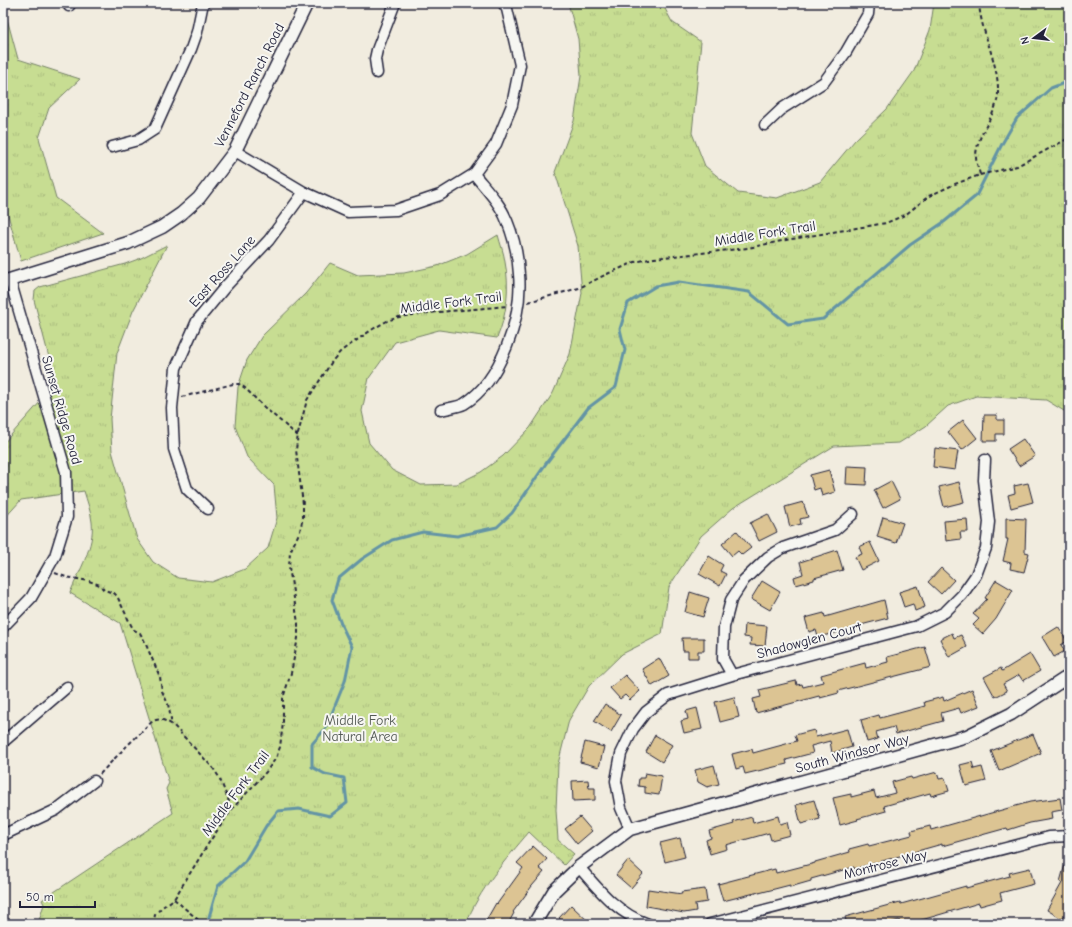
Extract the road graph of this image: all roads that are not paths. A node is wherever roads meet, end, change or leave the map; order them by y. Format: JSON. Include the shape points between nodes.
{"nodes":[{"id":1,"x":203,"y":3,"type":"edge"},
{"id":2,"x":307,"y":3,"type":"edge"},
{"id":3,"x":395,"y":3,"type":"edge"},
{"id":4,"x":503,"y":3,"type":"edge"},
{"id":5,"x":869,"y":3,"type":"edge"},
{"id":6,"x":377,"y":73,"type":"dead end"},
{"id":7,"x":765,"y":125,"type":"dead end"},
{"id":8,"x":112,"y":147,"type":"dead end"},
{"id":9,"x":235,"y":151,"type":"junction"},
{"id":10,"x":474,"y":174,"type":"junction"},
{"id":11,"x":304,"y":192,"type":"junction"},
{"id":12,"x":7,"y":281,"type":"edge"},
{"id":13,"x":441,"y":410,"type":"dead end"},
{"id":14,"x":985,"y":460,"type":"dead end"},
{"id":15,"x":208,"y":509,"type":"dead end"},
{"id":16,"x":853,"y":514,"type":"dead end"},
{"id":17,"x":3,"y":627,"type":"edge"},
{"id":18,"x":732,"y":675,"type":"junction"},
{"id":19,"x":1069,"y":676,"type":"edge"},
{"id":20,"x":67,"y":687,"type":"dead end"},
{"id":21,"x":3,"y":742,"type":"edge"},
{"id":22,"x":94,"y":781,"type":"road end"},
{"id":23,"x":630,"y":829,"type":"junction"},
{"id":24,"x":3,"y":835,"type":"edge"},
{"id":25,"x":1069,"y":836,"type":"edge"},
{"id":26,"x":579,"y":867,"type":"junction"},
{"id":27,"x":534,"y":924,"type":"edge"},
{"id":28,"x":648,"y":924,"type":"edge"},
{"id":29,"x":710,"y":924,"type":"edge"}],
"edges":[{"from":1,"to":8,"type":"street","via":[[191,50],[155,129],[138,140]]},
{"from":2,"to":9,"type":"street","name":"Venneford Ranch Road"},
{"from":3,"to":6,"type":"street","via":[[377,50]]},
{"from":4,"to":10,"type":"street","via":[[507,9],[520,65],[512,105],[496,144]]},
{"from":5,"to":7,"type":"street","via":[[868,14],[846,52],[824,82],[783,108]]},
{"from":9,"to":11,"type":"street"},
{"from":9,"to":12,"type":"street","name":"Venneford Ranch Road","via":[[199,198],[162,227],[128,243]]},
{"from":10,"to":11,"type":"street","via":[[440,195],[396,210],[348,212]]},
{"from":10,"to":13,"type":"street","via":[[495,200],[507,221],[515,246],[519,275],[518,304],[504,354],[494,373],[464,404]]},
{"from":11,"to":15,"type":"street","name":"East Ross Lane","via":[[269,240],[197,321],[176,368],[172,408],[174,449],[187,489]]},
{"from":12,"to":17,"type":"street","name":"Sunset Ridge Road","via":[[66,472],[67,517],[55,556],[31,598]]},
{"from":14,"to":18,"type":"street","name":"Shadowglen Court","via":[[984,480],[989,522],[986,548],[976,575],[962,595],[945,612],[917,626]]},
{"from":16,"to":18,"type":"street","via":[[836,530],[783,548],[768,557],[744,580],[731,600],[724,627],[723,659]]},
{"from":18,"to":23,"type":"street","name":"Shadowglen Court","via":[[668,695],[646,712],[633,729],[621,754],[616,781],[621,808]]},
{"from":19,"to":23,"type":"street","name":"South Windsor Way","via":[[1011,714],[967,736]]},
{"from":20,"to":21,"type":"street"},
{"from":22,"to":24,"type":"street","via":[[56,810]]},
{"from":23,"to":26,"type":"street"},
{"from":25,"to":29,"type":"street","name":"Montrose Way","via":[[1049,837]]},
{"from":26,"to":27,"type":"street","via":[[554,891]]},
{"from":26,"to":28,"type":"street","via":[[608,900],[635,920]]}]}
